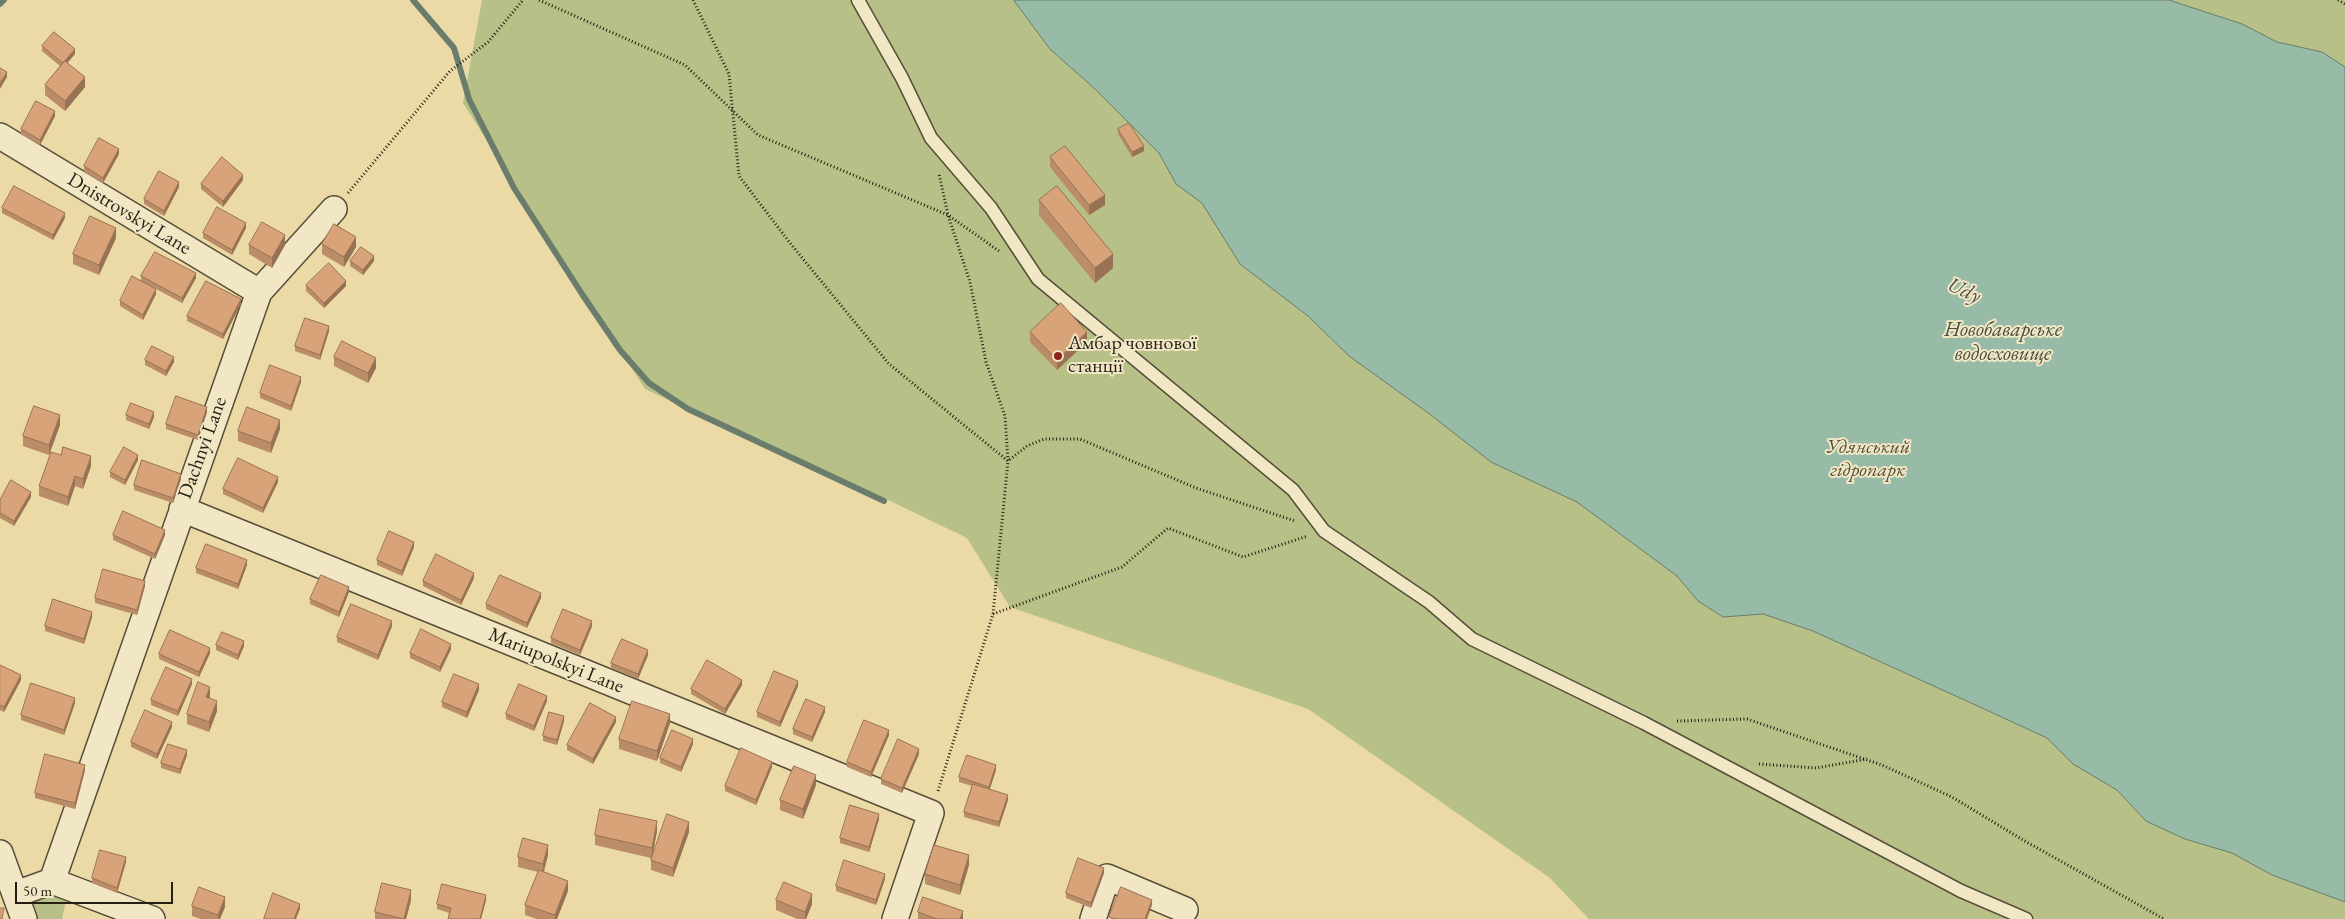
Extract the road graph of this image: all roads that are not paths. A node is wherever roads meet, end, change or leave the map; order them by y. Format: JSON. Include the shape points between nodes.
{"nodes":[{"id":1,"x":858,"y":0,"type":"edge"},
{"id":2,"x":0,"y":136,"type":"edge"},
{"id":3,"x":334,"y":209,"type":"road end"},
{"id":4,"x":259,"y":292,"type":"junction"},
{"id":5,"x":182,"y":509,"type":"junction"},
{"id":6,"x":0,"y":853,"type":"edge"},
{"id":7,"x":52,"y":881,"type":"junction"},
{"id":8,"x":16,"y":894,"type":"junction"},
{"id":9,"x":1185,"y":910,"type":"dead end"},
{"id":10,"x":24,"y":919,"type":"edge"},
{"id":11,"x":152,"y":919,"type":"edge"},
{"id":12,"x":895,"y":919,"type":"edge"},
{"id":13,"x":1093,"y":919,"type":"edge"},
{"id":14,"x":2026,"y":919,"type":"edge"}],
"edges":[{"from":1,"to":14,"type":"lane","via":[[902,78],[930,138],[992,208],[1038,279],[1293,490],[1324,531],[1429,602],[1472,639],[1644,723],[1961,891]]},
{"from":2,"to":4,"type":"street","name":"Dnistrovskyi Lane"},
{"from":3,"to":4,"type":"street","name":"Dachnyi Lane"},
{"from":4,"to":5,"type":"street","name":"Dachnyi Lane"},
{"from":5,"to":7,"type":"street","name":"Dachnyi Lane"},
{"from":5,"to":12,"type":"street","name":"Mariupolskyi Lane","via":[[931,813]]},
{"from":6,"to":8,"type":"street"},
{"from":7,"to":8,"type":"street"},
{"from":7,"to":11,"type":"street"},
{"from":8,"to":10,"type":"street"},
{"from":9,"to":13,"type":"street","via":[[1107,878]]}]}
